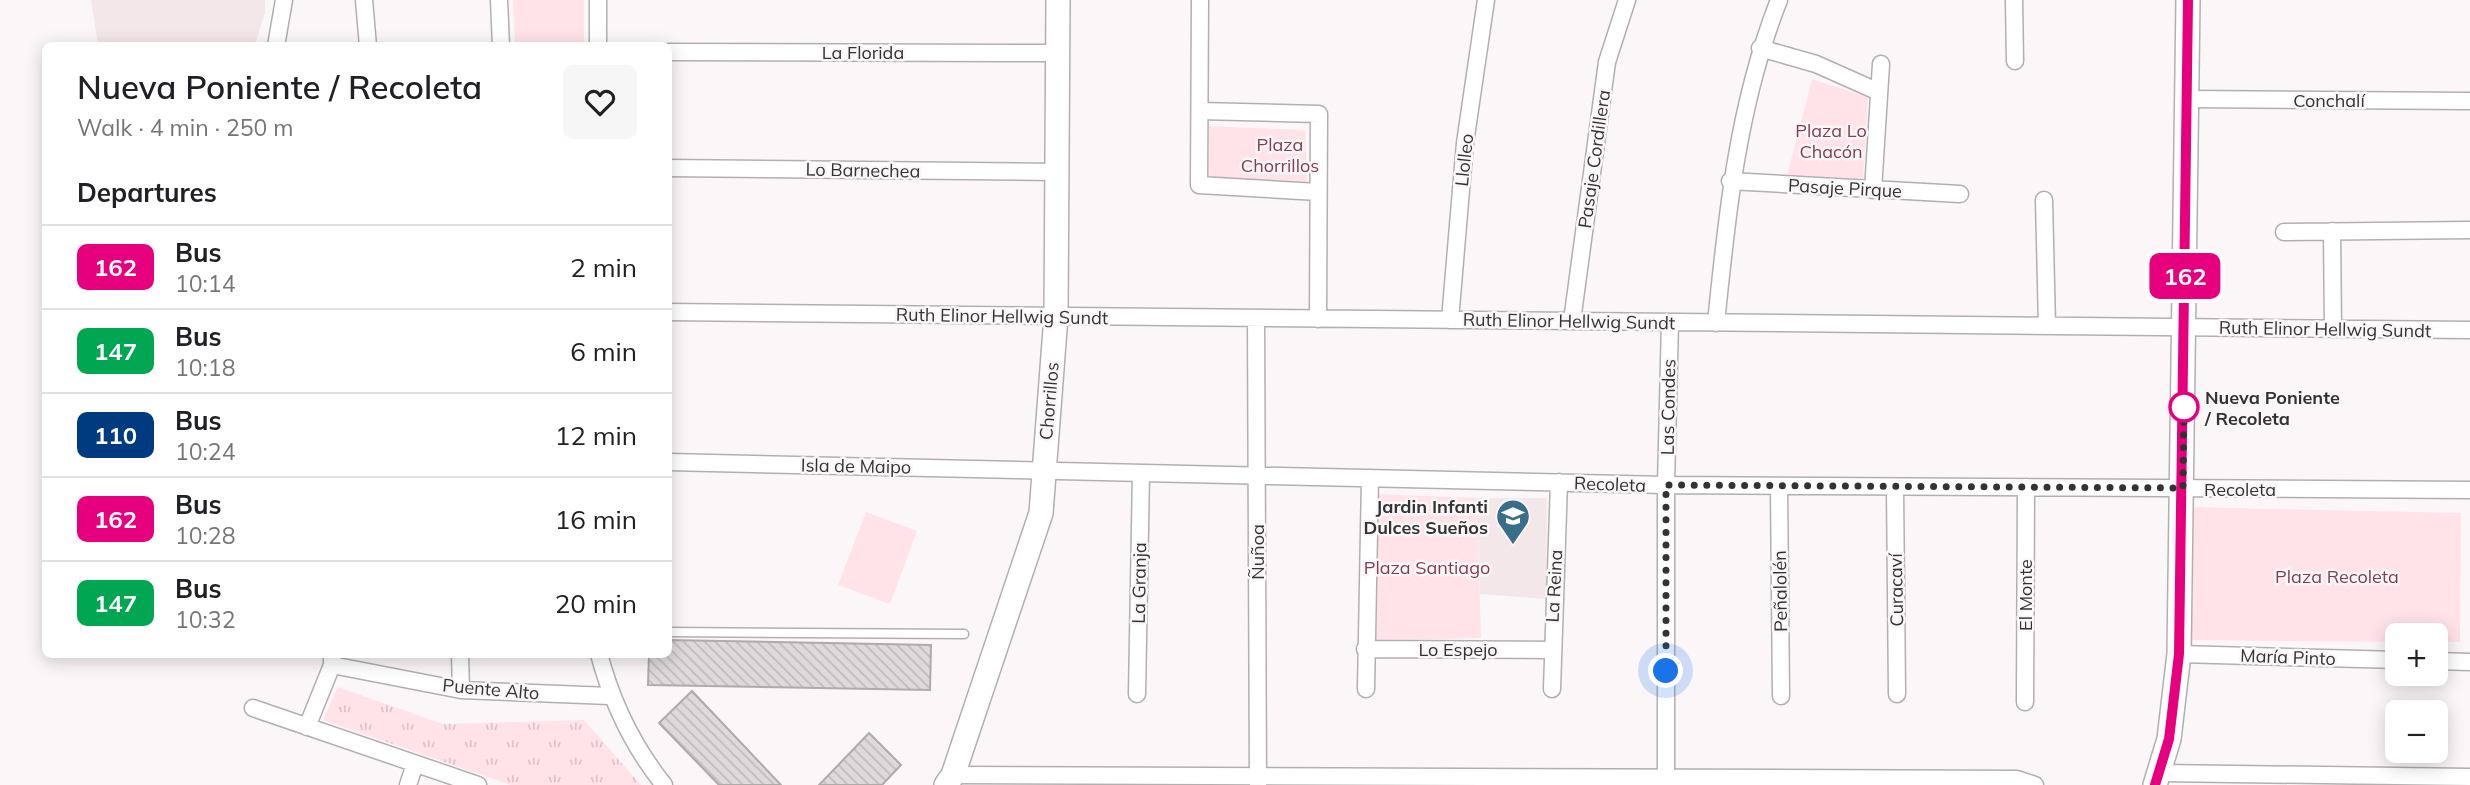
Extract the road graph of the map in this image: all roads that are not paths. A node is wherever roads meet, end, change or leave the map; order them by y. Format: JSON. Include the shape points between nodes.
{"nodes":[{"id":1,"x":284,"y":0,"type":"edge"},
{"id":2,"x":364,"y":0,"type":"edge"},
{"id":3,"x":499,"y":0,"type":"edge"},
{"id":4,"x":598,"y":0,"type":"edge"},
{"id":5,"x":1058,"y":0,"type":"edge"},
{"id":6,"x":1199,"y":0,"type":"edge"},
{"id":7,"x":1486,"y":0,"type":"edge"},
{"id":8,"x":1627,"y":0,"type":"edge"},
{"id":9,"x":1779,"y":0,"type":"edge"},
{"id":10,"x":2014,"y":0,"type":"edge"},
{"id":11,"x":2188,"y":0,"type":"edge"},
{"id":12,"x":277,"y":42,"type":"edge"},
{"id":13,"x":368,"y":42,"type":"edge"},
{"id":14,"x":501,"y":42,"type":"edge"},
{"id":15,"x":598,"y":42,"type":"edge"},
{"id":16,"x":1760,"y":48,"type":"junction"},
{"id":17,"x":672,"y":52,"type":"edge"},
{"id":18,"x":1057,"y":53,"type":"junction"},
{"id":19,"x":2015,"y":61,"type":"dead end"},
{"id":20,"x":1881,"y":64,"type":"dead end"},
{"id":21,"x":1879,"y":92,"type":"junction"},
{"id":22,"x":2188,"y":99,"type":"junction"},
{"id":23,"x":2470,"y":101,"type":"edge"},
{"id":24,"x":1200,"y":111,"type":"junction"},
{"id":25,"x":672,"y":168,"type":"edge"},
{"id":26,"x":1056,"y":172,"type":"junction"},
{"id":27,"x":1730,"y":181,"type":"junction"},
{"id":28,"x":1873,"y":190,"type":"junction"},
{"id":29,"x":1318,"y":192,"type":"junction"},
{"id":30,"x":1959,"y":194,"type":"dead end"},
{"id":31,"x":2044,"y":200,"type":"dead end"},
{"id":32,"x":2470,"y":230,"type":"edge"},
{"id":33,"x":2284,"y":232,"type":"dead end"},
{"id":34,"x":2332,"y":232,"type":"junction"},
{"id":35,"x":672,"y":312,"type":"edge"},
{"id":36,"x":1056,"y":316,"type":"junction"},
{"id":37,"x":1256,"y":318,"type":"junction"},
{"id":38,"x":1318,"y":319,"type":"junction"},
{"id":39,"x":1450,"y":320,"type":"junction"},
{"id":40,"x":1572,"y":321,"type":"junction"},
{"id":41,"x":1670,"y":323,"type":"junction"},
{"id":42,"x":1716,"y":323,"type":"junction"},
{"id":43,"x":2047,"y":326,"type":"junction"},
{"id":44,"x":2185,"y":327,"type":"junction"},
{"id":45,"x":2333,"y":329,"type":"junction"},
{"id":46,"x":2470,"y":331,"type":"edge"},
{"id":47,"x":672,"y":462,"type":"edge"},
{"id":48,"x":1044,"y":469,"type":"junction"},
{"id":49,"x":1141,"y":473,"type":"junction"},
{"id":50,"x":1257,"y":474,"type":"junction"},
{"id":51,"x":1370,"y":478,"type":"junction"},
{"id":52,"x":1559,"y":482,"type":"junction"},
{"id":53,"x":1666,"y":485,"type":"junction"},
{"id":54,"x":1779,"y":486,"type":"junction"},
{"id":55,"x":1895,"y":487,"type":"junction"},
{"id":56,"x":2026,"y":488,"type":"junction"},
{"id":57,"x":2183,"y":488,"type":"junction"},
{"id":58,"x":2470,"y":490,"type":"edge"},
{"id":59,"x":672,"y":632,"type":"edge"},
{"id":60,"x":964,"y":634,"type":"dead end"},
{"id":61,"x":1365,"y":649,"type":"junction"},
{"id":62,"x":1551,"y":650,"type":"junction"},
{"id":63,"x":2179,"y":654,"type":"junction"},
{"id":64,"x":460,"y":658,"type":"edge"},
{"id":65,"x":600,"y":658,"type":"edge"},
{"id":66,"x":332,"y":660,"type":"edge"},
{"id":67,"x":2385,"y":660,"type":"edge"},
{"id":68,"x":2448,"y":662,"type":"edge"},
{"id":69,"x":2470,"y":663,"type":"edge"},
{"id":70,"x":1366,"y":689,"type":"dead end"},
{"id":71,"x":1552,"y":689,"type":"dead end"},
{"id":72,"x":461,"y":690,"type":"junction"},
{"id":73,"x":1138,"y":694,"type":"dead end"},
{"id":74,"x":1897,"y":694,"type":"dead end"},
{"id":75,"x":610,"y":696,"type":"junction"},
{"id":76,"x":1781,"y":696,"type":"dead end"},
{"id":77,"x":2025,"y":702,"type":"dead end"},
{"id":78,"x":253,"y":708,"type":"dead end"},
{"id":79,"x":307,"y":727,"type":"junction"},
{"id":80,"x":415,"y":764,"type":"junction"},
{"id":81,"x":2470,"y":776,"type":"edge"},
{"id":82,"x":2158,"y":779,"type":"edge"},
{"id":83,"x":950,"y":780,"type":"edge"},
{"id":84,"x":1258,"y":781,"type":"edge"},
{"id":85,"x":1666,"y":781,"type":"edge"},
{"id":86,"x":408,"y":785,"type":"edge"},
{"id":87,"x":478,"y":785,"type":"edge"},
{"id":88,"x":664,"y":785,"type":"edge"},
{"id":89,"x":2035,"y":785,"type":"edge"}],
"edges":[{"from":1,"to":12,"type":"street"},
{"from":2,"to":13,"type":"street"},
{"from":3,"to":14,"type":"street"},
{"from":4,"to":15,"type":"street"},
{"from":5,"to":18,"type":"street","name":"Chorrillos"},
{"from":6,"to":24,"type":"street"},
{"from":7,"to":39,"type":"street","name":"Llolleo","via":[[1465,143]]},
{"from":8,"to":40,"type":"street","name":"Pasaje Cordillera","via":[[1608,62]]},
{"from":9,"to":16,"type":"street"},
{"from":10,"to":19,"type":"street"},
{"from":11,"to":22,"type":"street"},
{"from":16,"to":21,"type":"street","via":[[1816,64]]},
{"from":16,"to":27,"type":"street"},
{"from":17,"to":18,"type":"street","name":"La Florida"},
{"from":18,"to":26,"type":"street","name":"Chorrillos"},
{"from":20,"to":21,"type":"street"},
{"from":21,"to":28,"type":"street"},
{"from":22,"to":23,"type":"street","name":"Conchalí"},
{"from":22,"to":44,"type":"street"},
{"from":24,"to":29,"type":"street","via":[[1199,185]]},
{"from":24,"to":29,"type":"street","via":[[1319,114]]},
{"from":25,"to":26,"type":"street","name":"Lo Barnechea"},
{"from":26,"to":36,"type":"street","name":"Chorrillos"},
{"from":27,"to":28,"type":"street","name":"Pasaje Pirque"},
{"from":27,"to":42,"type":"street"},
{"from":28,"to":30,"type":"street","name":"Pasaje Pirque"},
{"from":29,"to":38,"type":"street"},
{"from":31,"to":43,"type":"street"},
{"from":32,"to":34,"type":"street"},
{"from":33,"to":34,"type":"street"},
{"from":34,"to":45,"type":"street"},
{"from":35,"to":36,"type":"street","name":"Ruth Elinor Hellwig Sundt"},
{"from":36,"to":37,"type":"street","name":"Ruth Elinor Hellwig Sundt"},
{"from":36,"to":48,"type":"street","name":"Chorrillos"},
{"from":37,"to":38,"type":"street","name":"Ruth Elinor Hellwig Sundt"},
{"from":37,"to":50,"type":"street","name":"Ñuñoa"},
{"from":38,"to":39,"type":"street","name":"Ruth Elinor Hellwig Sundt"},
{"from":39,"to":40,"type":"street","name":"Ruth Elinor Hellwig Sundt"},
{"from":40,"to":41,"type":"street","name":"Ruth Elinor Hellwig Sundt"},
{"from":41,"to":42,"type":"street","name":"Ruth Elinor Hellwig Sundt"},
{"from":41,"to":53,"type":"street","name":"Las Condes"},
{"from":42,"to":43,"type":"street","name":"Ruth Elinor Hellwig Sundt"},
{"from":43,"to":44,"type":"street","name":"Ruth Elinor Hellwig Sundt"},
{"from":44,"to":45,"type":"street","name":"Ruth Elinor Hellwig Sundt"},
{"from":44,"to":57,"type":"street"},
{"from":45,"to":46,"type":"street","name":"Ruth Elinor Hellwig Sundt"},
{"from":47,"to":48,"type":"street","name":"Isla de Maipo"},
{"from":48,"to":49,"type":"street","name":"Recoleta"},
{"from":48,"to":83,"type":"street","name":"Chorrillos","via":[[1041,513]]},
{"from":49,"to":50,"type":"street","name":"Recoleta"},
{"from":49,"to":73,"type":"street","name":"La Granja"},
{"from":50,"to":51,"type":"street","name":"Recoleta"},
{"from":50,"to":84,"type":"street","name":"Ñuñoa"},
{"from":51,"to":52,"type":"street","name":"Recoleta"},
{"from":51,"to":61,"type":"street"},
{"from":52,"to":53,"type":"street","name":"Recoleta"},
{"from":52,"to":62,"type":"street","name":"La Reina"},
{"from":53,"to":54,"type":"street","name":"Recoleta"},
{"from":53,"to":85,"type":"street","name":"Las Condes"},
{"from":54,"to":55,"type":"street","name":"Recoleta"},
{"from":54,"to":76,"type":"street","name":"Peñalolén"},
{"from":55,"to":56,"type":"street","name":"Recoleta"},
{"from":55,"to":74,"type":"street","name":"Curacaví"},
{"from":56,"to":57,"type":"street","name":"Recoleta"},
{"from":56,"to":77,"type":"street","name":"El Monte"},
{"from":57,"to":58,"type":"street","name":"Recoleta"},
{"from":57,"to":63,"type":"street"},
{"from":59,"to":60,"type":"lane"},
{"from":61,"to":62,"type":"street","name":"Lo Espejo"},
{"from":61,"to":70,"type":"street"},
{"from":62,"to":71,"type":"street","name":"La Reina"},
{"from":63,"to":67,"type":"street","name":"María Pinto"},
{"from":63,"to":82,"type":"street","via":[[2173,714]]},
{"from":64,"to":72,"type":"street"},
{"from":65,"to":75,"type":"street"},
{"from":66,"to":72,"type":"street","name":"Puente Alto"},
{"from":66,"to":79,"type":"street"},
{"from":68,"to":69,"type":"street"},
{"from":72,"to":75,"type":"street","name":"Puente Alto"},
{"from":75,"to":88,"type":"street"},
{"from":78,"to":79,"type":"street"},
{"from":79,"to":80,"type":"street"},
{"from":80,"to":86,"type":"street"},
{"from":80,"to":87,"type":"street"},
{"from":81,"to":82,"type":"street"},
{"from":83,"to":84,"type":"street"},
{"from":84,"to":85,"type":"street"},
{"from":85,"to":89,"type":"street","via":[[2017,779]]}]}
